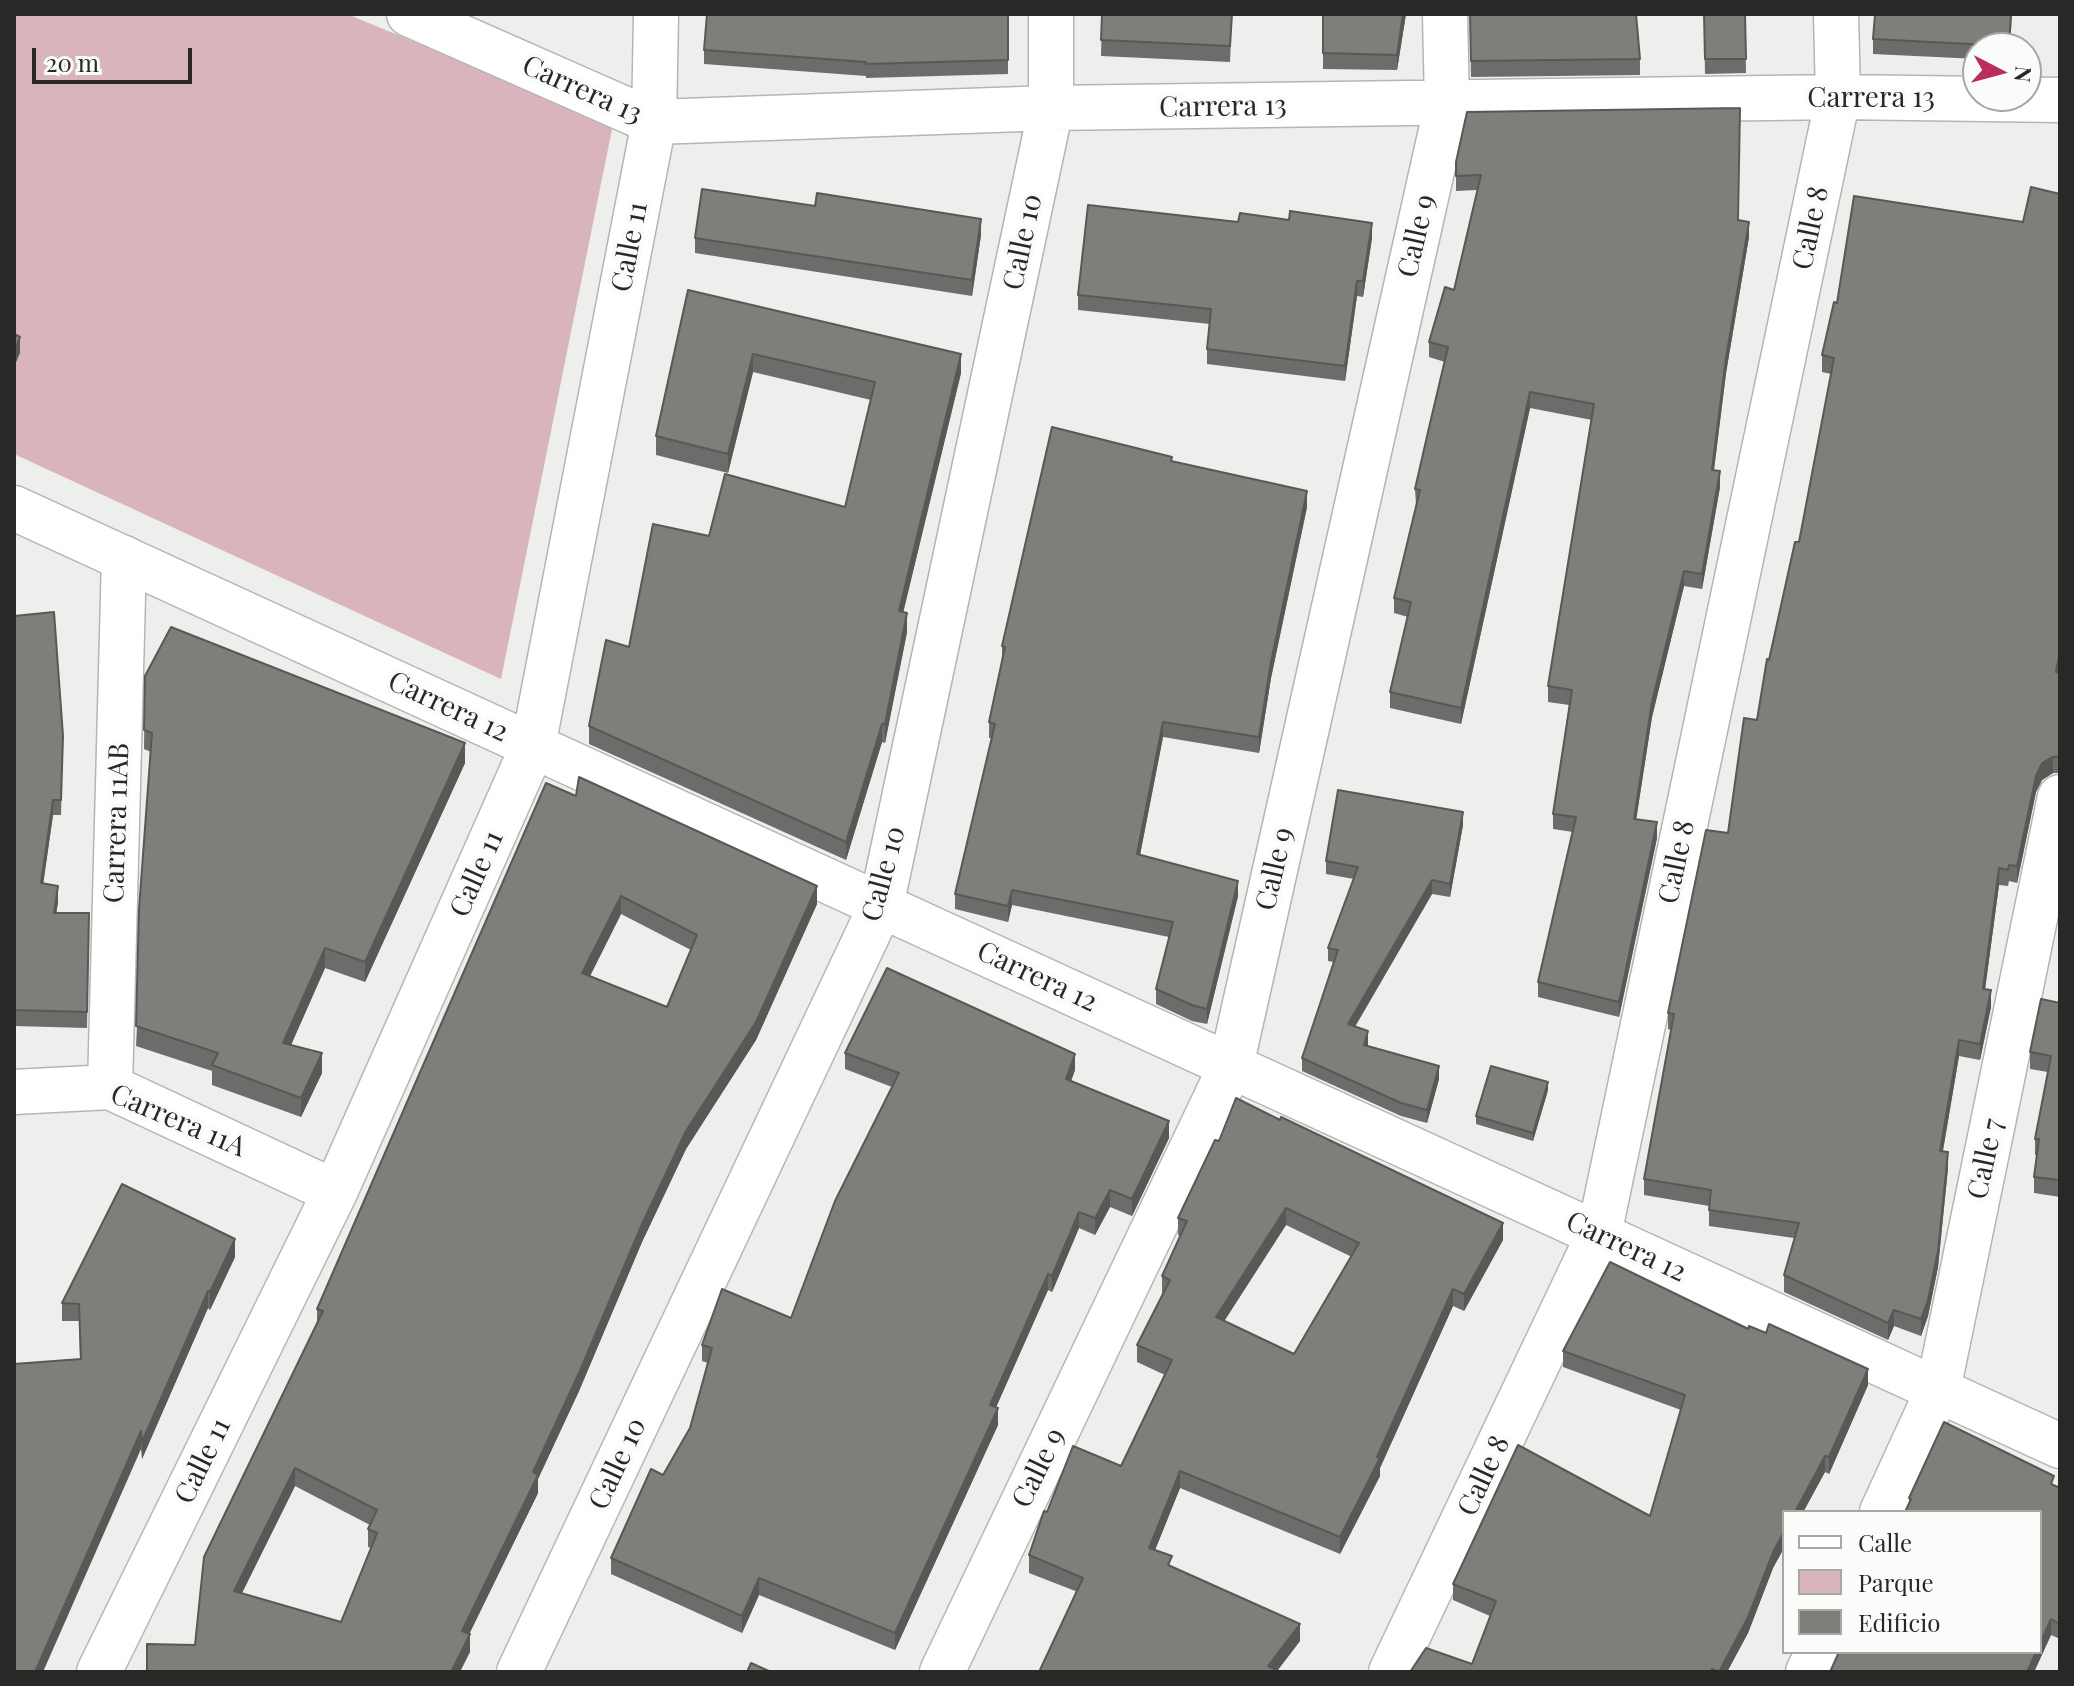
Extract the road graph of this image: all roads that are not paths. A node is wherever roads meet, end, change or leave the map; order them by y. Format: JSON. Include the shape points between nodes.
{"nodes":[{"id":1,"x":409,"y":14,"type":"edge"},
{"id":2,"x":656,"y":14,"type":"edge"},
{"id":3,"x":1051,"y":14,"type":"edge"},
{"id":4,"x":1445,"y":14,"type":"edge"},
{"id":5,"x":1836,"y":14,"type":"edge"},
{"id":6,"x":1838,"y":97,"type":"junction"},
{"id":7,"x":2060,"y":100,"type":"edge"},
{"id":8,"x":1447,"y":104,"type":"junction"},
{"id":9,"x":1051,"y":108,"type":"junction"},
{"id":10,"x":654,"y":122,"type":"junction"},
{"id":11,"x":14,"y":508,"type":"edge"},
{"id":12,"x":124,"y":558,"type":"junction"},
{"id":13,"x":533,"y":746,"type":"junction"},
{"id":14,"x":2060,"y":797,"type":"edge"},
{"id":15,"x":881,"y":906,"type":"junction"},
{"id":16,"x":1231,"y":1066,"type":"junction"},
{"id":17,"x":110,"y":1087,"type":"junction"},
{"id":18,"x":14,"y":1092,"type":"edge"},
{"id":19,"x":335,"y":1192,"type":"junction"},
{"id":20,"x":1599,"y":1234,"type":"junction"},
{"id":21,"x":1938,"y":1390,"type":"junction"},
{"id":22,"x":2060,"y":1446,"type":"edge"},
{"id":23,"x":1883,"y":1510,"type":"edge"},
{"id":24,"x":1817,"y":1654,"type":"edge"},
{"id":25,"x":99,"y":1672,"type":"edge"},
{"id":26,"x":519,"y":1672,"type":"edge"},
{"id":27,"x":942,"y":1672,"type":"edge"},
{"id":28,"x":1391,"y":1672,"type":"edge"},
{"id":29,"x":1808,"y":1672,"type":"edge"}],
"edges":[{"from":1,"to":10,"type":"street","name":"Carrera 13"},
{"from":2,"to":10,"type":"street","name":"Calle 11"},
{"from":3,"to":9,"type":"street","name":"Calle 10"},
{"from":4,"to":8,"type":"street","name":"Calle 9"},
{"from":5,"to":6,"type":"street","name":"Calle 8"},
{"from":6,"to":7,"type":"street","name":"Carrera 13"},
{"from":6,"to":8,"type":"street","name":"Carrera 13"},
{"from":6,"to":20,"type":"street","name":"Calle 8"},
{"from":8,"to":9,"type":"street","name":"Carrera 13"},
{"from":8,"to":16,"type":"street","name":"Calle 9"},
{"from":9,"to":10,"type":"street","name":"Carrera 13"},
{"from":9,"to":15,"type":"street","name":"Calle 10"},
{"from":10,"to":13,"type":"street","name":"Calle 11"},
{"from":11,"to":12,"type":"street","name":"Carrera 12"},
{"from":12,"to":13,"type":"street","name":"Carrera 12"},
{"from":12,"to":17,"type":"street","name":"Carrera 11AB"},
{"from":13,"to":15,"type":"street","name":"Carrera 12"},
{"from":13,"to":19,"type":"street","name":"Calle 11"},
{"from":14,"to":21,"type":"street","name":"Calle 7"},
{"from":15,"to":16,"type":"street","name":"Carrera 12"},
{"from":15,"to":26,"type":"street","name":"Calle 10"},
{"from":16,"to":20,"type":"street","name":"Carrera 12"},
{"from":16,"to":27,"type":"street","name":"Calle 9"},
{"from":17,"to":18,"type":"street","name":"Carrera 11A"},
{"from":17,"to":19,"type":"street","name":"Carrera 11A"},
{"from":19,"to":25,"type":"street","name":"Calle 11"},
{"from":20,"to":21,"type":"street","name":"Carrera 12"},
{"from":20,"to":28,"type":"street","name":"Calle 8"},
{"from":21,"to":22,"type":"street","name":"Carrera 12"},
{"from":21,"to":23,"type":"street","name":"Calle 7"},
{"from":24,"to":29,"type":"street"}]}
